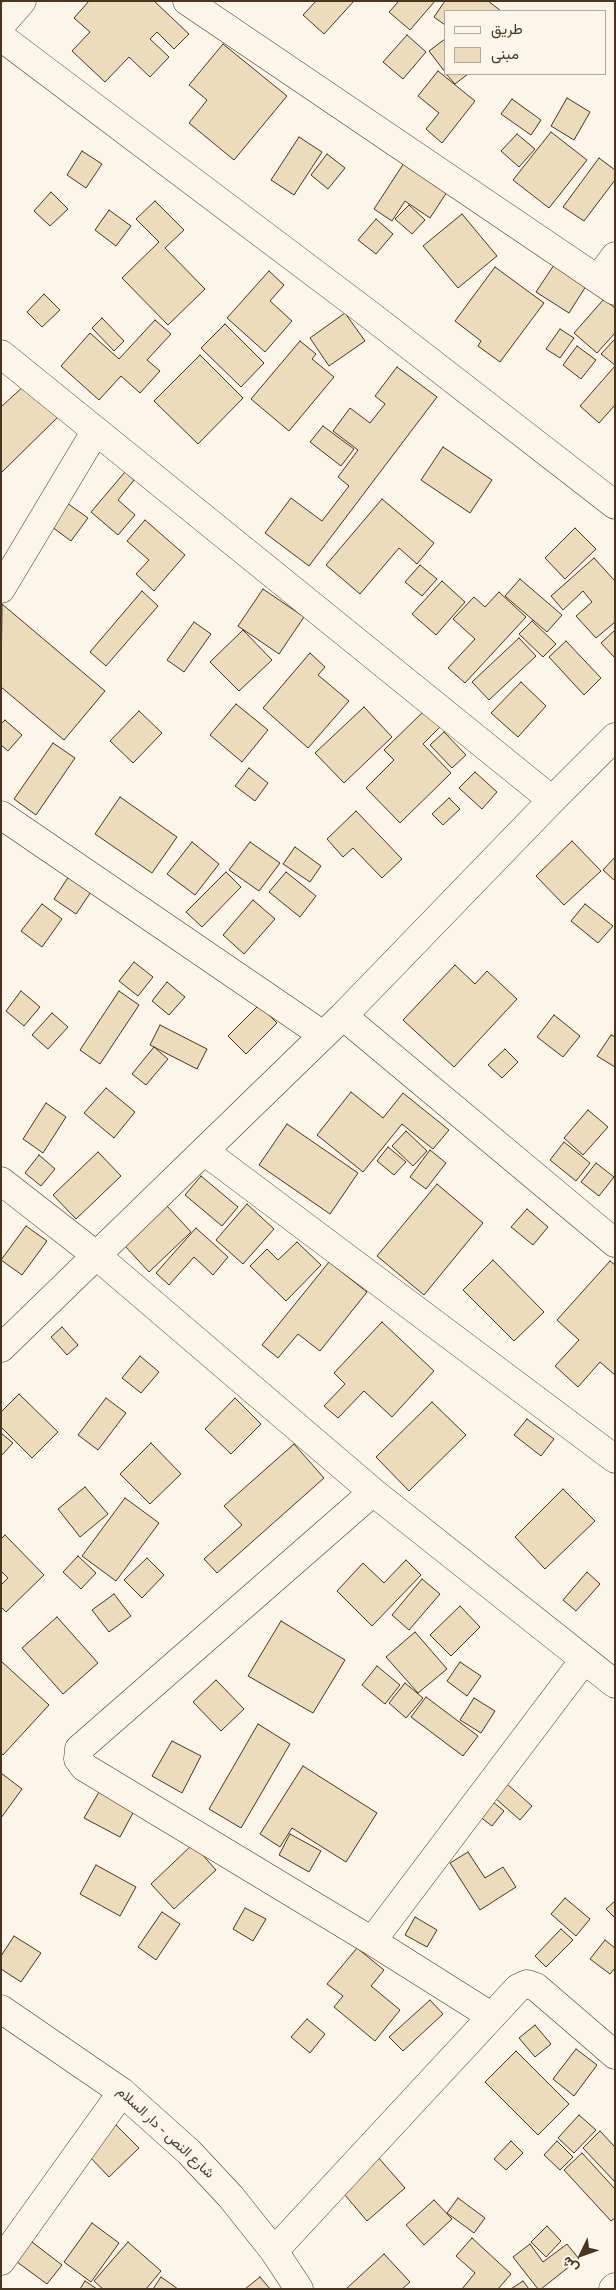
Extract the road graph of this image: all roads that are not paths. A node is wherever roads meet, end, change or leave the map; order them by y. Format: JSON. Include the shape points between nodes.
{"nodes":[{"id":1,"x":22,"y":1,"type":"edge"},
{"id":2,"x":188,"y":1,"type":"edge"},
{"id":3,"x":1,"y":25,"type":"edge"},
{"id":4,"x":1,"y":37,"type":"edge"},
{"id":5,"x":615,"y":256,"type":"edge"},
{"id":6,"x":606,"y":285,"type":"edge"},
{"id":7,"x":1,"y":354,"type":"edge"},
{"id":8,"x":95,"y":432,"type":"junction"},
{"id":9,"x":615,"y":505,"type":"edge"},
{"id":10,"x":1,"y":590,"type":"edge"},
{"id":11,"x":615,"y":737,"type":"edge"},
{"id":12,"x":552,"y":800,"type":"junction"},
{"id":13,"x":1,"y":815,"type":"edge"},
{"id":14,"x":343,"y":1016,"type":"junction"},
{"id":15,"x":323,"y":1035,"type":"junction"},
{"id":16,"x":204,"y":1151,"type":"junction"},
{"id":17,"x":1,"y":1181,"type":"edge"},
{"id":18,"x":614,"y":1240,"type":"edge"},
{"id":19,"x":98,"y":1256,"type":"junction"},
{"id":20,"x":1,"y":1348,"type":"edge"},
{"id":21,"x":615,"y":1459,"type":"edge"},
{"id":22,"x":373,"y":1492,"type":"junction"},
{"id":23,"x":584,"y":1660,"type":"junction"},
{"id":24,"x":615,"y":1684,"type":"edge"},
{"id":25,"x":372,"y":1941,"type":"junction"},
{"id":26,"x":1,"y":2009,"type":"edge"},
{"id":27,"x":490,"y":2016,"type":"junction"},
{"id":28,"x":615,"y":2055,"type":"edge"},
{"id":29,"x":122,"y":2092,"type":"junction"},
{"id":30,"x":274,"y":2251,"type":"junction"},
{"id":31,"x":1,"y":2261,"type":"edge"},
{"id":32,"x":299,"y":2289,"type":"edge"}],
"edges":[{"from":1,"to":3,"type":"street"},
{"from":2,"to":6,"type":"street"},
{"from":4,"to":9,"type":"street","via":[[370,315]]},
{"from":5,"to":6,"type":"street"},
{"from":7,"to":8,"type":"street"},
{"from":8,"to":10,"type":"street"},
{"from":8,"to":12,"type":"street"},
{"from":11,"to":12,"type":"street"},
{"from":12,"to":14,"type":"street"},
{"from":13,"to":15,"type":"street"},
{"from":14,"to":15,"type":"street"},
{"from":14,"to":18,"type":"street"},
{"from":15,"to":16,"type":"street"},
{"from":16,"to":19,"type":"street"},
{"from":16,"to":21,"type":"street"},
{"from":17,"to":19,"type":"street"},
{"from":19,"to":20,"type":"street"},
{"from":19,"to":22,"type":"street"},
{"from":22,"to":23,"type":"street"},
{"from":22,"to":25,"type":"street","via":[[79,1749],[78,1759],[84,1767]]},
{"from":23,"to":24,"type":"street"},
{"from":23,"to":25,"type":"street"},
{"from":25,"to":27,"type":"street"},
{"from":26,"to":29,"type":"street","name":"شارع النص - دار السلام"},
{"from":27,"to":28,"type":"street","via":[[518,1988],[527,1984],[536,1987]]},
{"from":27,"to":30,"type":"street"},
{"from":29,"to":30,"type":"street","name":"شارع النص - دار السلام","via":[[189,2152],[231,2197]]},
{"from":29,"to":31,"type":"street"},
{"from":30,"to":32,"type":"street","name":"شارع النص - دار السلام"}]}
